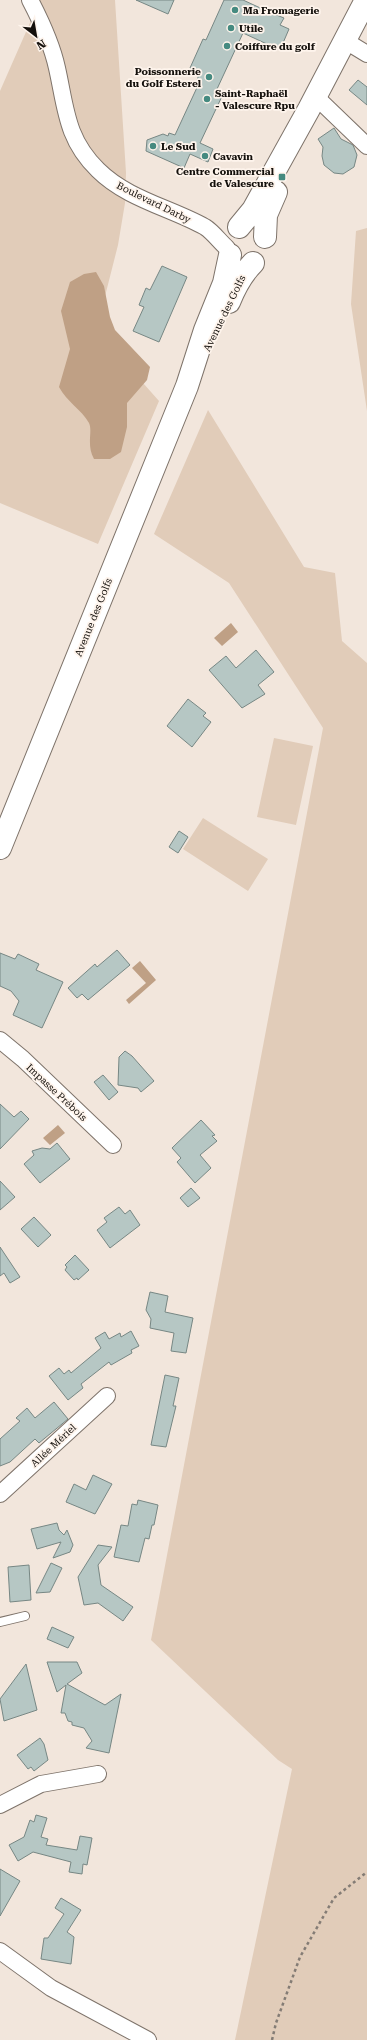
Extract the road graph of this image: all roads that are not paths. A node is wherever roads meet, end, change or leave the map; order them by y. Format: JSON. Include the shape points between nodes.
{"nodes":[{"id":1,"x":30,"y":0,"type":"edge"},
{"id":2,"x":366,"y":0,"type":"edge"},
{"id":3,"x":344,"y":40,"type":"junction"},
{"id":4,"x":367,"y":54,"type":"edge"},
{"id":5,"x":312,"y":103,"type":"junction"},
{"id":6,"x":367,"y":146,"type":"edge"},
{"id":7,"x":265,"y":237,"type":"junction"},
{"id":8,"x":232,"y":240,"type":"junction"},
{"id":9,"x":253,"y":263,"type":"junction"},
{"id":10,"x":187,"y":386,"type":"junction"},
{"id":11,"x":0,"y":848,"type":"edge"},
{"id":12,"x":0,"y":1040,"type":"edge"},
{"id":13,"x":113,"y":1144,"type":"dead end"},
{"id":14,"x":107,"y":1396,"type":"dead end"},
{"id":15,"x":0,"y":1494,"type":"edge"},
{"id":16,"x":25,"y":1616,"type":"dead end"},
{"id":17,"x":0,"y":1622,"type":"edge"},
{"id":18,"x":98,"y":1774,"type":"dead end"},
{"id":19,"x":0,"y":1805,"type":"edge"},
{"id":20,"x":0,"y":1951,"type":"edge"},
{"id":21,"x":148,"y":2040,"type":"edge"}],
"edges":[{"from":1,"to":8,"type":"street","name":"Boulevard Darby","via":[[40,18],[57,66],[66,114],[75,141],[98,170],[121,187]]},
{"from":2,"to":3,"type":"main road","name":"Avenue des Golfs"},
{"from":3,"to":4,"type":"street"},
{"from":3,"to":5,"type":"main road","name":"Avenue des Golfs"},
{"from":5,"to":6,"type":"street"},
{"from":5,"to":7,"type":"main road","name":"Avenue des Golfs","via":[[266,215]]},
{"from":5,"to":8,"type":"main road","name":"Avenue des Golfs","via":[[253,210]]},
{"from":7,"to":8,"type":"main road","via":[[257,228],[245,225]]},
{"from":7,"to":9,"type":"main road","via":[[266,250],[259,260]]},
{"from":8,"to":9,"type":"main road","via":[[240,264]]},
{"from":8,"to":10,"type":"main road","name":"Avenue des Golfs","via":[[224,283],[204,330]]},
{"from":9,"to":10,"type":"main road","name":"Avenue des Golfs","via":[[236,284],[214,335]]},
{"from":10,"to":11,"type":"main road","name":"Avenue des Golfs"},
{"from":12,"to":13,"type":"street","name":"Impasse Prébois"},
{"from":14,"to":15,"type":"street","name":"Allée Mériel"},
{"from":16,"to":17,"type":"lane"},
{"from":18,"to":19,"type":"street","via":[[41,1784]]},
{"from":20,"to":21,"type":"street","via":[[51,1988]]}]}
